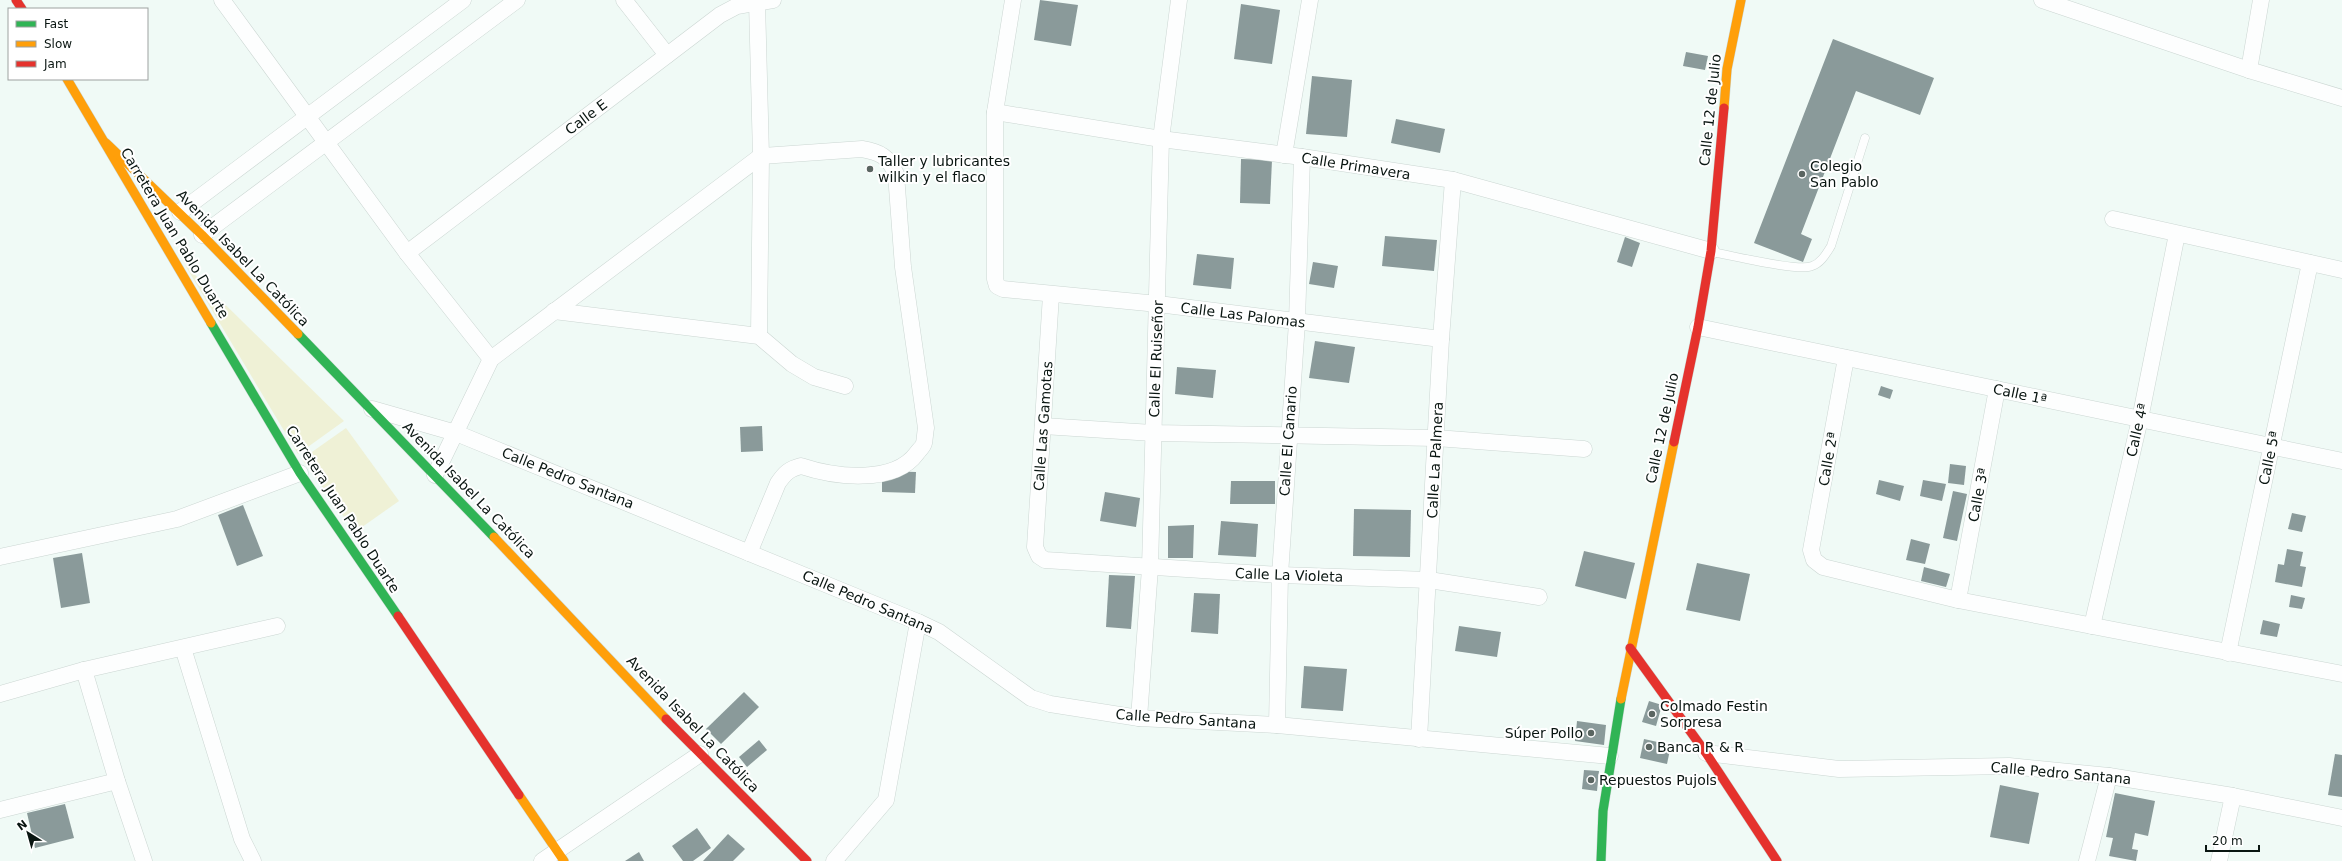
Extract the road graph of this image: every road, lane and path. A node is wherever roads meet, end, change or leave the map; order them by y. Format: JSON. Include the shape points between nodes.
{"nodes":[{"id":1,"x":222,"y":0,"type":"edge"},
{"id":2,"x":463,"y":0,"type":"edge"},
{"id":3,"x":517,"y":0,"type":"edge"},
{"id":4,"x":624,"y":0,"type":"edge"},
{"id":5,"x":773,"y":0,"type":"edge"},
{"id":6,"x":1013,"y":0,"type":"edge"},
{"id":7,"x":1179,"y":0,"type":"edge"},
{"id":8,"x":1310,"y":0,"type":"edge"},
{"id":9,"x":1742,"y":0,"type":"edge"},
{"id":10,"x":2042,"y":0,"type":"edge"},
{"id":11,"x":2261,"y":0,"type":"edge"},
{"id":12,"x":757,"y":2,"type":"junction"},
{"id":13,"x":667,"y":56,"type":"junction"},
{"id":14,"x":2249,"y":70,"type":"junction"},
{"id":15,"x":68,"y":80,"type":"edge"},
{"id":16,"x":2342,"y":98,"type":"edge"},
{"id":17,"x":995,"y":112,"type":"junction"},
{"id":18,"x":307,"y":116,"type":"junction"},
{"id":19,"x":1865,"y":138,"type":"dead end"},
{"id":20,"x":1161,"y":139,"type":"junction"},
{"id":21,"x":326,"y":142,"type":"junction"},
{"id":22,"x":106,"y":143,"type":"junction"},
{"id":23,"x":1284,"y":155,"type":"junction"},
{"id":24,"x":761,"y":156,"type":"junction"},
{"id":25,"x":1302,"y":157,"type":"junction"},
{"id":26,"x":1453,"y":180,"type":"junction"},
{"id":27,"x":180,"y":212,"type":"junction"},
{"id":28,"x":2113,"y":219,"type":"dead end"},
{"id":29,"x":2177,"y":234,"type":"junction"},
{"id":30,"x":202,"y":235,"type":"junction"},
{"id":31,"x":1711,"y":251,"type":"junction"},
{"id":32,"x":407,"y":252,"type":"junction"},
{"id":33,"x":2310,"y":263,"type":"junction"},
{"id":34,"x":2342,"y":270,"type":"edge"},
{"id":35,"x":1051,"y":295,"type":"junction"},
{"id":36,"x":1158,"y":304,"type":"junction"},
{"id":37,"x":554,"y":311,"type":"junction"},
{"id":38,"x":1297,"y":322,"type":"junction"},
{"id":39,"x":1698,"y":327,"type":"junction"},
{"id":40,"x":759,"y":336,"type":"junction"},
{"id":41,"x":1441,"y":339,"type":"junction"},
{"id":42,"x":1846,"y":358,"type":"junction"},
{"id":43,"x":491,"y":359,"type":"junction"},
{"id":44,"x":845,"y":386,"type":"dead end"},
{"id":45,"x":1997,"y":389,"type":"junction"},
{"id":46,"x":371,"y":409,"type":"junction"},
{"id":47,"x":2140,"y":419,"type":"junction"},
{"id":48,"x":1043,"y":426,"type":"junction"},
{"id":49,"x":456,"y":433,"type":"junction"},
{"id":50,"x":1153,"y":433,"type":"junction"},
{"id":51,"x":1288,"y":436,"type":"junction"},
{"id":52,"x":1436,"y":438,"type":"junction"},
{"id":53,"x":2272,"y":447,"type":"junction"},
{"id":54,"x":1584,"y":449,"type":"dead end"},
{"id":55,"x":2342,"y":461,"type":"edge"},
{"id":56,"x":300,"y":473,"type":"junction"},
{"id":57,"x":435,"y":475,"type":"junction"},
{"id":58,"x":749,"y":552,"type":"junction"},
{"id":59,"x":1039,"y":556,"type":"joint"},
{"id":60,"x":0,"y":557,"type":"edge"},
{"id":61,"x":1150,"y":568,"type":"junction"},
{"id":62,"x":1280,"y":575,"type":"junction"},
{"id":63,"x":1430,"y":580,"type":"junction"},
{"id":64,"x":1539,"y":597,"type":"dead end"},
{"id":65,"x":1958,"y":600,"type":"junction"},
{"id":66,"x":918,"y":622,"type":"junction"},
{"id":67,"x":277,"y":626,"type":"dead end"},
{"id":68,"x":2092,"y":626,"type":"junction"},
{"id":69,"x":183,"y":648,"type":"junction"},
{"id":70,"x":1630,"y":648,"type":"junction"},
{"id":71,"x":2228,"y":653,"type":"junction"},
{"id":72,"x":84,"y":670,"type":"junction"},
{"id":73,"x":2342,"y":674,"type":"edge"},
{"id":74,"x":0,"y":694,"type":"edge"},
{"id":75,"x":1139,"y":718,"type":"junction"},
{"id":76,"x":1277,"y":725,"type":"junction"},
{"id":77,"x":1419,"y":739,"type":"junction"},
{"id":78,"x":1706,"y":753,"type":"junction"},
{"id":79,"x":700,"y":754,"type":"junction"},
{"id":80,"x":1610,"y":756,"type":"junction"},
{"id":81,"x":2109,"y":776,"type":"junction"},
{"id":82,"x":117,"y":781,"type":"junction"},
{"id":83,"x":2233,"y":796,"type":"junction"},
{"id":84,"x":0,"y":810,"type":"edge"},
{"id":85,"x":2342,"y":818,"type":"edge"},
{"id":86,"x":561,"y":856,"type":"edge"},
{"id":87,"x":144,"y":861,"type":"edge"},
{"id":88,"x":253,"y":861,"type":"edge"},
{"id":89,"x":542,"y":861,"type":"edge"},
{"id":90,"x":807,"y":861,"type":"edge"},
{"id":91,"x":834,"y":861,"type":"edge"},
{"id":92,"x":1601,"y":861,"type":"edge"},
{"id":93,"x":1777,"y":861,"type":"edge"},
{"id":94,"x":2087,"y":861,"type":"edge"},
{"id":95,"x":2219,"y":861,"type":"edge"}],
"edges":[{"from":1,"to":18,"type":"street"},
{"from":2,"to":18,"type":"street"},
{"from":3,"to":21,"type":"street"},
{"from":4,"to":13,"type":"street"},
{"from":5,"to":12,"type":"street","name":"Calle E"},
{"from":6,"to":17,"type":"street"},
{"from":7,"to":20,"type":"street","name":"Calle El Ruiseñor"},
{"from":8,"to":23,"type":"street"},
{"from":9,"to":31,"type":"main road","name":"Calle 12 de Julio","via":[[1726,68]]},
{"from":10,"to":14,"type":"street"},
{"from":11,"to":14,"type":"street"},
{"from":12,"to":13,"type":"street","name":"Calle E","via":[[737,6],[720,15]]},
{"from":12,"to":24,"type":"street"},
{"from":13,"to":32,"type":"street","name":"Calle E"},
{"from":14,"to":16,"type":"street"},
{"from":15,"to":22,"type":"main road","name":"Carretera Juan Pablo Duarte"},
{"from":17,"to":20,"type":"street","name":"Calle Primavera"},
{"from":17,"to":35,"type":"street","name":"Calle Las Palomas","via":[[997,286]]},
{"from":18,"to":21,"type":"street"},
{"from":18,"to":27,"type":"street"},
{"from":19,"to":31,"type":"lane","via":[[1831,246],[1824,258],[1812,266],[1795,267]]},
{"from":20,"to":23,"type":"street","name":"Calle Primavera"},
{"from":20,"to":36,"type":"street","name":"Calle El Ruiseñor"},
{"from":21,"to":30,"type":"street"},
{"from":21,"to":32,"type":"street"},
{"from":22,"to":27,"type":"main road","name":"Avenida Isabel La Católica"},
{"from":22,"to":56,"type":"main road","name":"Carretera Juan Pablo Duarte"},
{"from":23,"to":25,"type":"street","name":"Calle Primavera"},
{"from":24,"to":37,"type":"street"},
{"from":24,"to":40,"type":"street"},
{"from":24,"to":58,"type":"street","via":[[862,149],[884,155],[892,163],[896,174],[903,267],[926,428],[924,444],[914,457],[901,468],[883,475],[865,476],[801,466],[785,473],[778,482]]},
{"from":25,"to":26,"type":"street","name":"Calle Primavera"},
{"from":25,"to":38,"type":"street","name":"Calle El Canario"},
{"from":26,"to":31,"type":"street","name":"Calle Primavera"},
{"from":26,"to":41,"type":"street","name":"Calle La Palmera"},
{"from":27,"to":30,"type":"main road","name":"Avenida Isabel La Católica"},
{"from":28,"to":29,"type":"street"},
{"from":29,"to":33,"type":"street"},
{"from":29,"to":47,"type":"street","name":"Calle 4ª"},
{"from":30,"to":46,"type":"main road","name":"Avenida Isabel La Católica"},
{"from":31,"to":39,"type":"main road","name":"Calle 12 de Julio"},
{"from":32,"to":43,"type":"street"},
{"from":33,"to":34,"type":"street"},
{"from":33,"to":53,"type":"street","name":"Calle 5ª"},
{"from":35,"to":36,"type":"street","name":"Calle Las Palomas"},
{"from":35,"to":48,"type":"street","name":"Calle Las Gamotas"},
{"from":36,"to":38,"type":"street","name":"Calle Las Palomas"},
{"from":36,"to":50,"type":"street","name":"Calle El Ruiseñor"},
{"from":37,"to":40,"type":"street"},
{"from":37,"to":43,"type":"street"},
{"from":38,"to":41,"type":"street","name":"Calle Las Palomas"},
{"from":38,"to":51,"type":"street","name":"Calle El Canario"},
{"from":39,"to":42,"type":"street","name":"Calle 1ª"},
{"from":39,"to":70,"type":"main road","name":"Calle 12 de Julio"},
{"from":40,"to":44,"type":"street","via":[[792,364],[814,377]]},
{"from":41,"to":52,"type":"street","name":"Calle La Palmera"},
{"from":42,"to":45,"type":"street","name":"Calle 1ª"},
{"from":42,"to":65,"type":"street","name":"Calle 2ª","via":[[1811,550],[1814,560],[1823,567]]},
{"from":43,"to":49,"type":"street"},
{"from":45,"to":47,"type":"street","name":"Calle 1ª"},
{"from":45,"to":65,"type":"street","name":"Calle 3ª"},
{"from":46,"to":49,"type":"street","name":"Calle Pedro Santana"},
{"from":46,"to":57,"type":"main road","name":"Avenida Isabel La Católica"},
{"from":47,"to":53,"type":"street","name":"Calle 1ª"},
{"from":47,"to":68,"type":"street","name":"Calle 4ª"},
{"from":48,"to":50,"type":"street"},
{"from":48,"to":59,"type":"street","name":"Calle Las Gamotas","via":[[1035,547]]},
{"from":49,"to":57,"type":"street"},
{"from":49,"to":58,"type":"street","name":"Calle Pedro Santana"},
{"from":50,"to":51,"type":"street"},
{"from":50,"to":61,"type":"street","name":"Calle El Ruiseñor"},
{"from":51,"to":52,"type":"street"},
{"from":51,"to":62,"type":"street","name":"Calle El Canario"},
{"from":52,"to":54,"type":"street"},
{"from":52,"to":63,"type":"street","name":"Calle La Palmera"},
{"from":53,"to":55,"type":"street","name":"Calle 1ª"},
{"from":53,"to":71,"type":"street","name":"Calle 5ª"},
{"from":56,"to":60,"type":"street","via":[[177,519]]},
{"from":56,"to":86,"type":"main road","name":"Carretera Juan Pablo Duarte"},
{"from":57,"to":79,"type":"main road","name":"Avenida Isabel La Católica"},
{"from":58,"to":66,"type":"street","name":"Calle Pedro Santana"},
{"from":59,"to":61,"type":"street","name":"Calle La Violeta","via":[[1045,560]]},
{"from":61,"to":62,"type":"street","name":"Calle La Violeta"},
{"from":61,"to":75,"type":"street","name":"Calle El Ruiseñor"},
{"from":62,"to":63,"type":"street","name":"Calle La Violeta"},
{"from":62,"to":76,"type":"street","name":"Calle El Canario"},
{"from":63,"to":64,"type":"street","name":"Calle La Violeta"},
{"from":63,"to":77,"type":"street","name":"Calle La Palmera"},
{"from":65,"to":68,"type":"street"},
{"from":66,"to":75,"type":"street","name":"Calle Pedro Santana","via":[[939,632],[1031,698],[1050,704]]},
{"from":66,"to":91,"type":"street","via":[[886,800]]},
{"from":67,"to":69,"type":"street"},
{"from":68,"to":71,"type":"street"},
{"from":69,"to":72,"type":"street"},
{"from":69,"to":88,"type":"street","via":[[242,839]]},
{"from":70,"to":78,"type":"main road"},
{"from":70,"to":80,"type":"main road","name":"Calle 12 de Julio"},
{"from":71,"to":73,"type":"street"},
{"from":72,"to":74,"type":"street"},
{"from":72,"to":82,"type":"street"},
{"from":75,"to":76,"type":"street","name":"Calle Pedro Santana"},
{"from":76,"to":77,"type":"street","name":"Calle Pedro Santana"},
{"from":77,"to":80,"type":"street","name":"Calle Pedro Santana"},
{"from":78,"to":81,"type":"street","name":"Calle Pedro Santana","via":[[1839,769],[2009,766]]},
{"from":78,"to":93,"type":"main road"},
{"from":79,"to":86,"type":"street"},
{"from":79,"to":90,"type":"main road","name":"Avenida Isabel La Católica"},
{"from":80,"to":92,"type":"main road","name":"Calle 12 de Julio","via":[[1603,811]]},
{"from":81,"to":83,"type":"street","name":"Calle Pedro Santana"},
{"from":81,"to":94,"type":"street"},
{"from":82,"to":84,"type":"street"},
{"from":82,"to":87,"type":"street"},
{"from":83,"to":85,"type":"street","name":"Calle Pedro Santana"},
{"from":83,"to":95,"type":"street"},
{"from":86,"to":89,"type":"street"}]}
